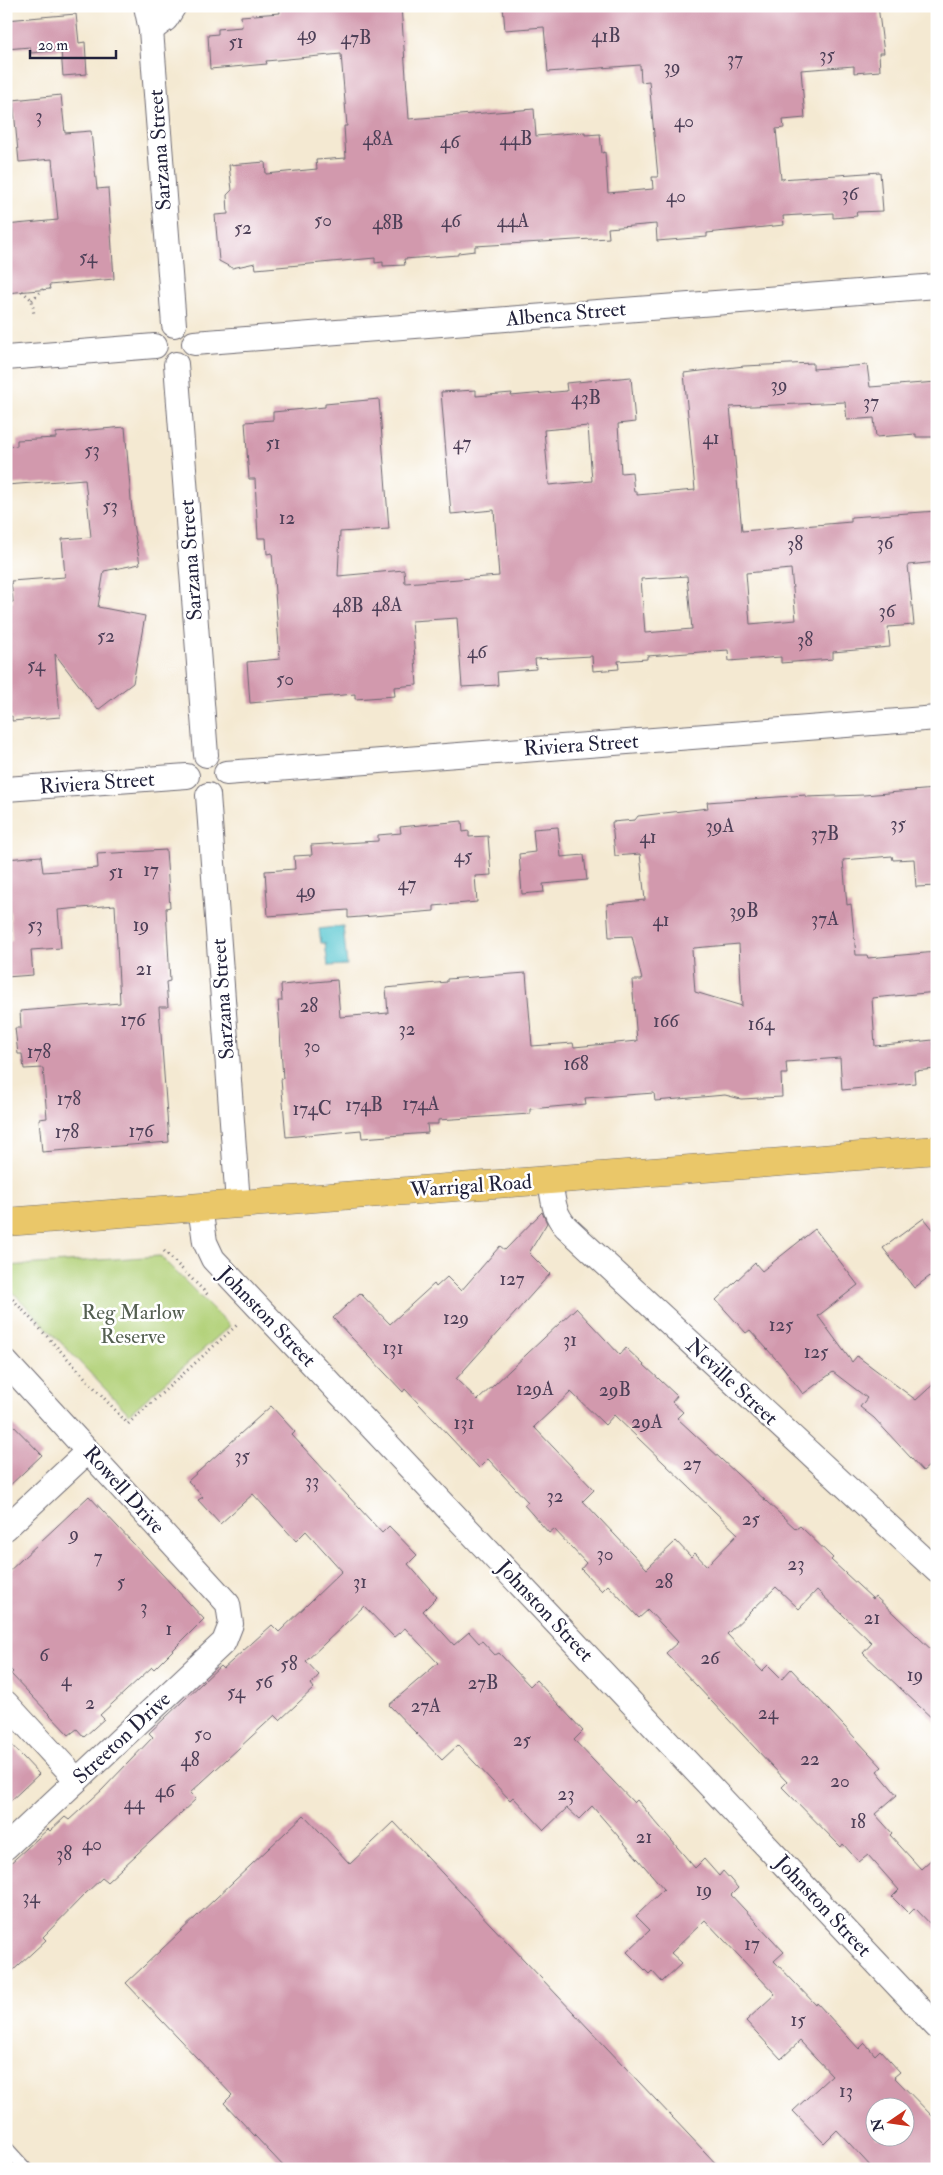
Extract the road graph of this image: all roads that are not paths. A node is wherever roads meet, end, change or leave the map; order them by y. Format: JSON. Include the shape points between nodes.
{"nodes":[{"id":1,"x":146,"y":6,"type":"edge"},
{"id":2,"x":174,"y":6,"type":"edge"},
{"id":3,"x":151,"y":30,"type":"junction"},
{"id":4,"x":937,"y":286,"type":"edge"},
{"id":5,"x":174,"y":325,"type":"junction"},
{"id":6,"x":194,"y":343,"type":"junction"},
{"id":7,"x":155,"y":346,"type":"junction"},
{"id":8,"x":6,"y":358,"type":"edge"},
{"id":9,"x":176,"y":364,"type":"junction"},
{"id":10,"x":937,"y":718,"type":"edge"},
{"id":11,"x":206,"y":755,"type":"junction"},
{"id":12,"x":226,"y":772,"type":"junction"},
{"id":13,"x":187,"y":776,"type":"junction"},
{"id":14,"x":6,"y":789,"type":"edge"},
{"id":15,"x":208,"y":795,"type":"junction"},
{"id":16,"x":937,"y":1150,"type":"edge"},
{"id":17,"x":550,"y":1180,"type":"junction"},
{"id":18,"x":238,"y":1203,"type":"junction"},
{"id":19,"x":168,"y":1209,"type":"junction"},
{"id":20,"x":6,"y":1222,"type":"edge"},
{"id":21,"x":6,"y":1362,"type":"edge"},
{"id":22,"x":88,"y":1451,"type":"junction"},
{"id":23,"x":6,"y":1528,"type":"edge"},
{"id":24,"x":937,"y":1571,"type":"edge"},
{"id":25,"x":230,"y":1624,"type":"joint"},
{"id":26,"x":6,"y":1703,"type":"edge"},
{"id":27,"x":77,"y":1780,"type":"junction"},
{"id":28,"x":6,"y":1847,"type":"edge"},
{"id":29,"x":937,"y":2027,"type":"edge"},
{"id":30,"x":6,"y":2147,"type":"edge"},
{"id":31,"x":26,"y":2169,"type":"edge"}],
"edges":[{"from":1,"to":3,"type":"street","name":"Sarzana Street"},
{"from":2,"to":3,"type":"street","via":[[166,19]]},
{"from":3,"to":5,"type":"street","name":"Sarzana Street"},
{"from":4,"to":6,"type":"street","name":"Albenca Street"},
{"from":5,"to":6,"type":"street","via":[[186,328]]},
{"from":5,"to":7,"type":"street","via":[[160,332]]},
{"from":6,"to":9,"type":"street","via":[[190,358]]},
{"from":7,"to":8,"type":"street"},
{"from":7,"to":9,"type":"street","via":[[162,359]]},
{"from":9,"to":11,"type":"street","name":"Sarzana Street"},
{"from":10,"to":12,"type":"street","name":"Riviera Street"},
{"from":11,"to":12,"type":"street","via":[[221,762]]},
{"from":11,"to":13,"type":"street","via":[[194,759]]},
{"from":12,"to":15,"type":"street","via":[[222,787]]},
{"from":13,"to":14,"type":"street","name":"Riviera Street"},
{"from":13,"to":15,"type":"street","via":[[194,790]]},
{"from":15,"to":18,"type":"street","name":"Sarzana Street"},
{"from":16,"to":17,"type":"highway","name":"Warrigal Road"},
{"from":17,"to":18,"type":"highway","name":"Warrigal Road"},
{"from":17,"to":24,"type":"street","name":"Neville Street","via":[[555,1212],[566,1227]]},
{"from":18,"to":19,"type":"highway","name":"Warrigal Road"},
{"from":19,"to":20,"type":"highway","name":"Warrigal Road"},
{"from":19,"to":29,"type":"street","name":"Johnston Street","via":[[200,1207],[205,1242],[213,1259]]},
{"from":21,"to":22,"type":"street","name":"Rowell Drive"},
{"from":22,"to":23,"type":"street"},
{"from":22,"to":25,"type":"street","name":"Rowell Drive","via":[[228,1604]]},
{"from":25,"to":27,"type":"street","name":"Streeton Drive","via":[[224,1642]]},
{"from":26,"to":27,"type":"street"},
{"from":27,"to":28,"type":"street","name":"Streeton Drive"},
{"from":30,"to":31,"type":"lane"}]}
